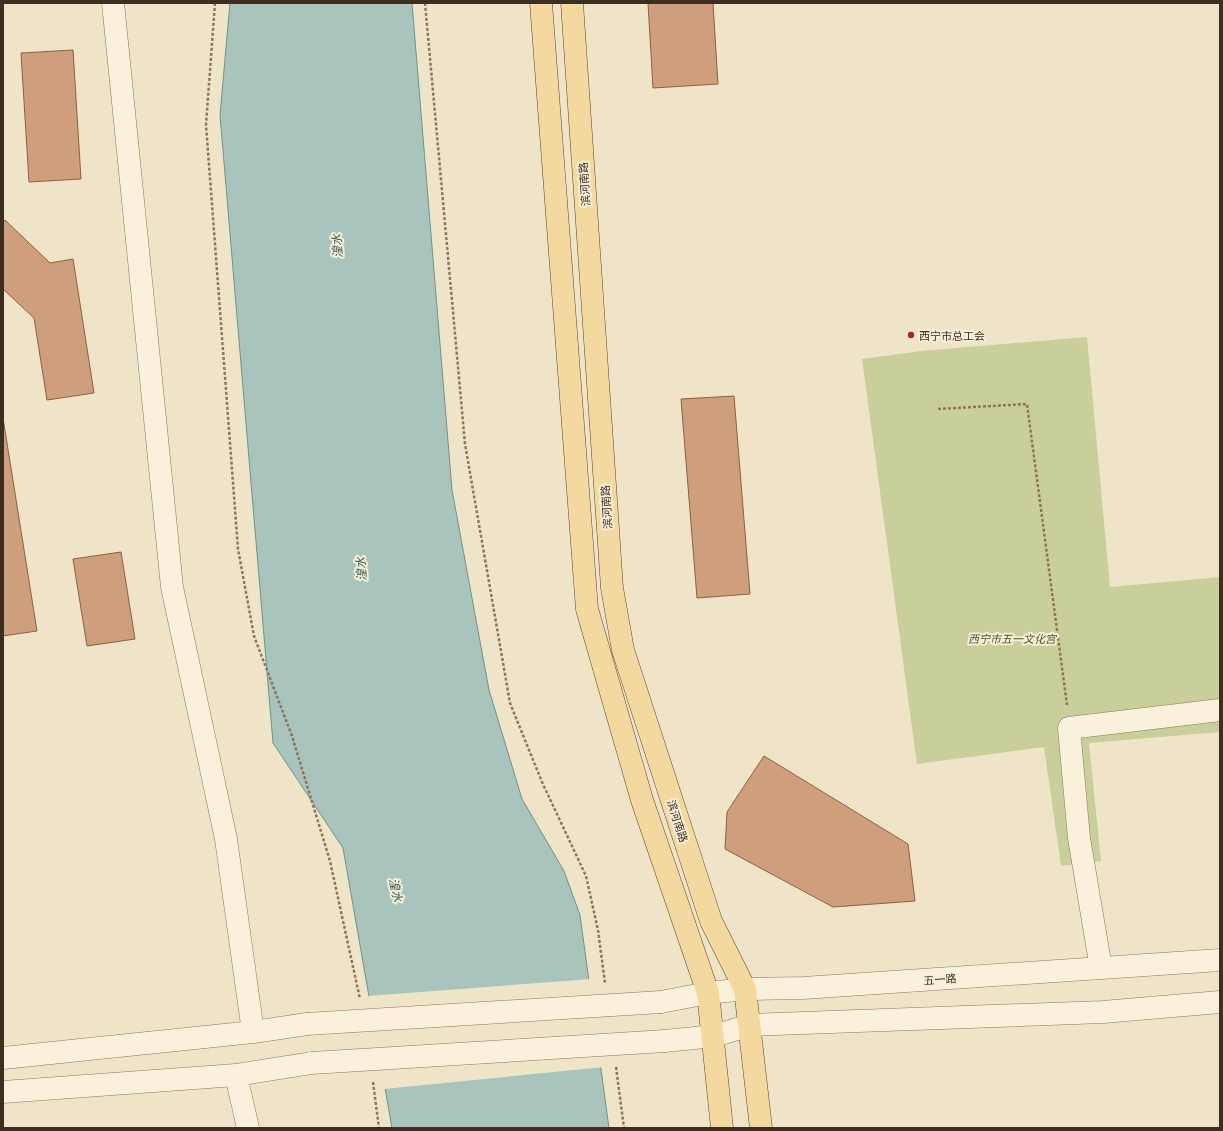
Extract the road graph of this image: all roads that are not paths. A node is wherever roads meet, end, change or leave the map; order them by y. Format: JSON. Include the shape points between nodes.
{"nodes":[{"id":1,"x":113,"y":3,"type":"edge"},
{"id":2,"x":541,"y":3,"type":"edge"},
{"id":3,"x":572,"y":3,"type":"edge"},
{"id":4,"x":1220,"y":710,"type":"edge"},
{"id":5,"x":1220,"y":960,"type":"edge"},
{"id":6,"x":1101,"y":968,"type":"junction"},
{"id":7,"x":745,"y":989,"type":"junction"},
{"id":8,"x":708,"y":993,"type":"junction"},
{"id":9,"x":1220,"y":1002,"type":"edge"},
{"id":10,"x":750,"y":1025,"type":"junction"},
{"id":11,"x":252,"y":1032,"type":"junction"},
{"id":12,"x":714,"y":1036,"type":"junction"},
{"id":13,"x":3,"y":1058,"type":"edge"},
{"id":14,"x":236,"y":1076,"type":"junction"},
{"id":15,"x":3,"y":1092,"type":"edge"},
{"id":16,"x":248,"y":1128,"type":"edge"},
{"id":17,"x":722,"y":1128,"type":"edge"},
{"id":18,"x":760,"y":1128,"type":"edge"}],
"edges":[{"from":1,"to":11,"type":"street","via":[[172,587],[226,839]]},
{"from":2,"to":8,"type":"main road","via":[[587,609],[642,800]]},
{"from":3,"to":7,"type":"main road","name":"滨河南路","via":[[612,588],[623,650],[710,921]]},
{"from":4,"to":6,"type":"street","via":[[1069,728],[1079,838]]},
{"from":5,"to":6,"type":"street","name":"五一路"},
{"from":6,"to":7,"type":"street","name":"五一路","via":[[803,988]]},
{"from":7,"to":8,"type":"street","name":"五一路"},
{"from":7,"to":10,"type":"main road","name":"滨河南路"},
{"from":8,"to":11,"type":"street","name":"五一路","bridge":true,"via":[[661,1002],[307,1024]]},
{"from":8,"to":12,"type":"main road"},
{"from":9,"to":10,"type":"street","via":[[1103,1012]]},
{"from":10,"to":12,"type":"street"},
{"from":10,"to":18,"type":"main road","name":"滨河南路"},
{"from":11,"to":13,"type":"street","name":"五一路"},
{"from":12,"to":14,"type":"street","bridge":true,"via":[[312,1063]]},
{"from":12,"to":17,"type":"main road"},
{"from":14,"to":15,"type":"street"},
{"from":14,"to":16,"type":"street"}]}
